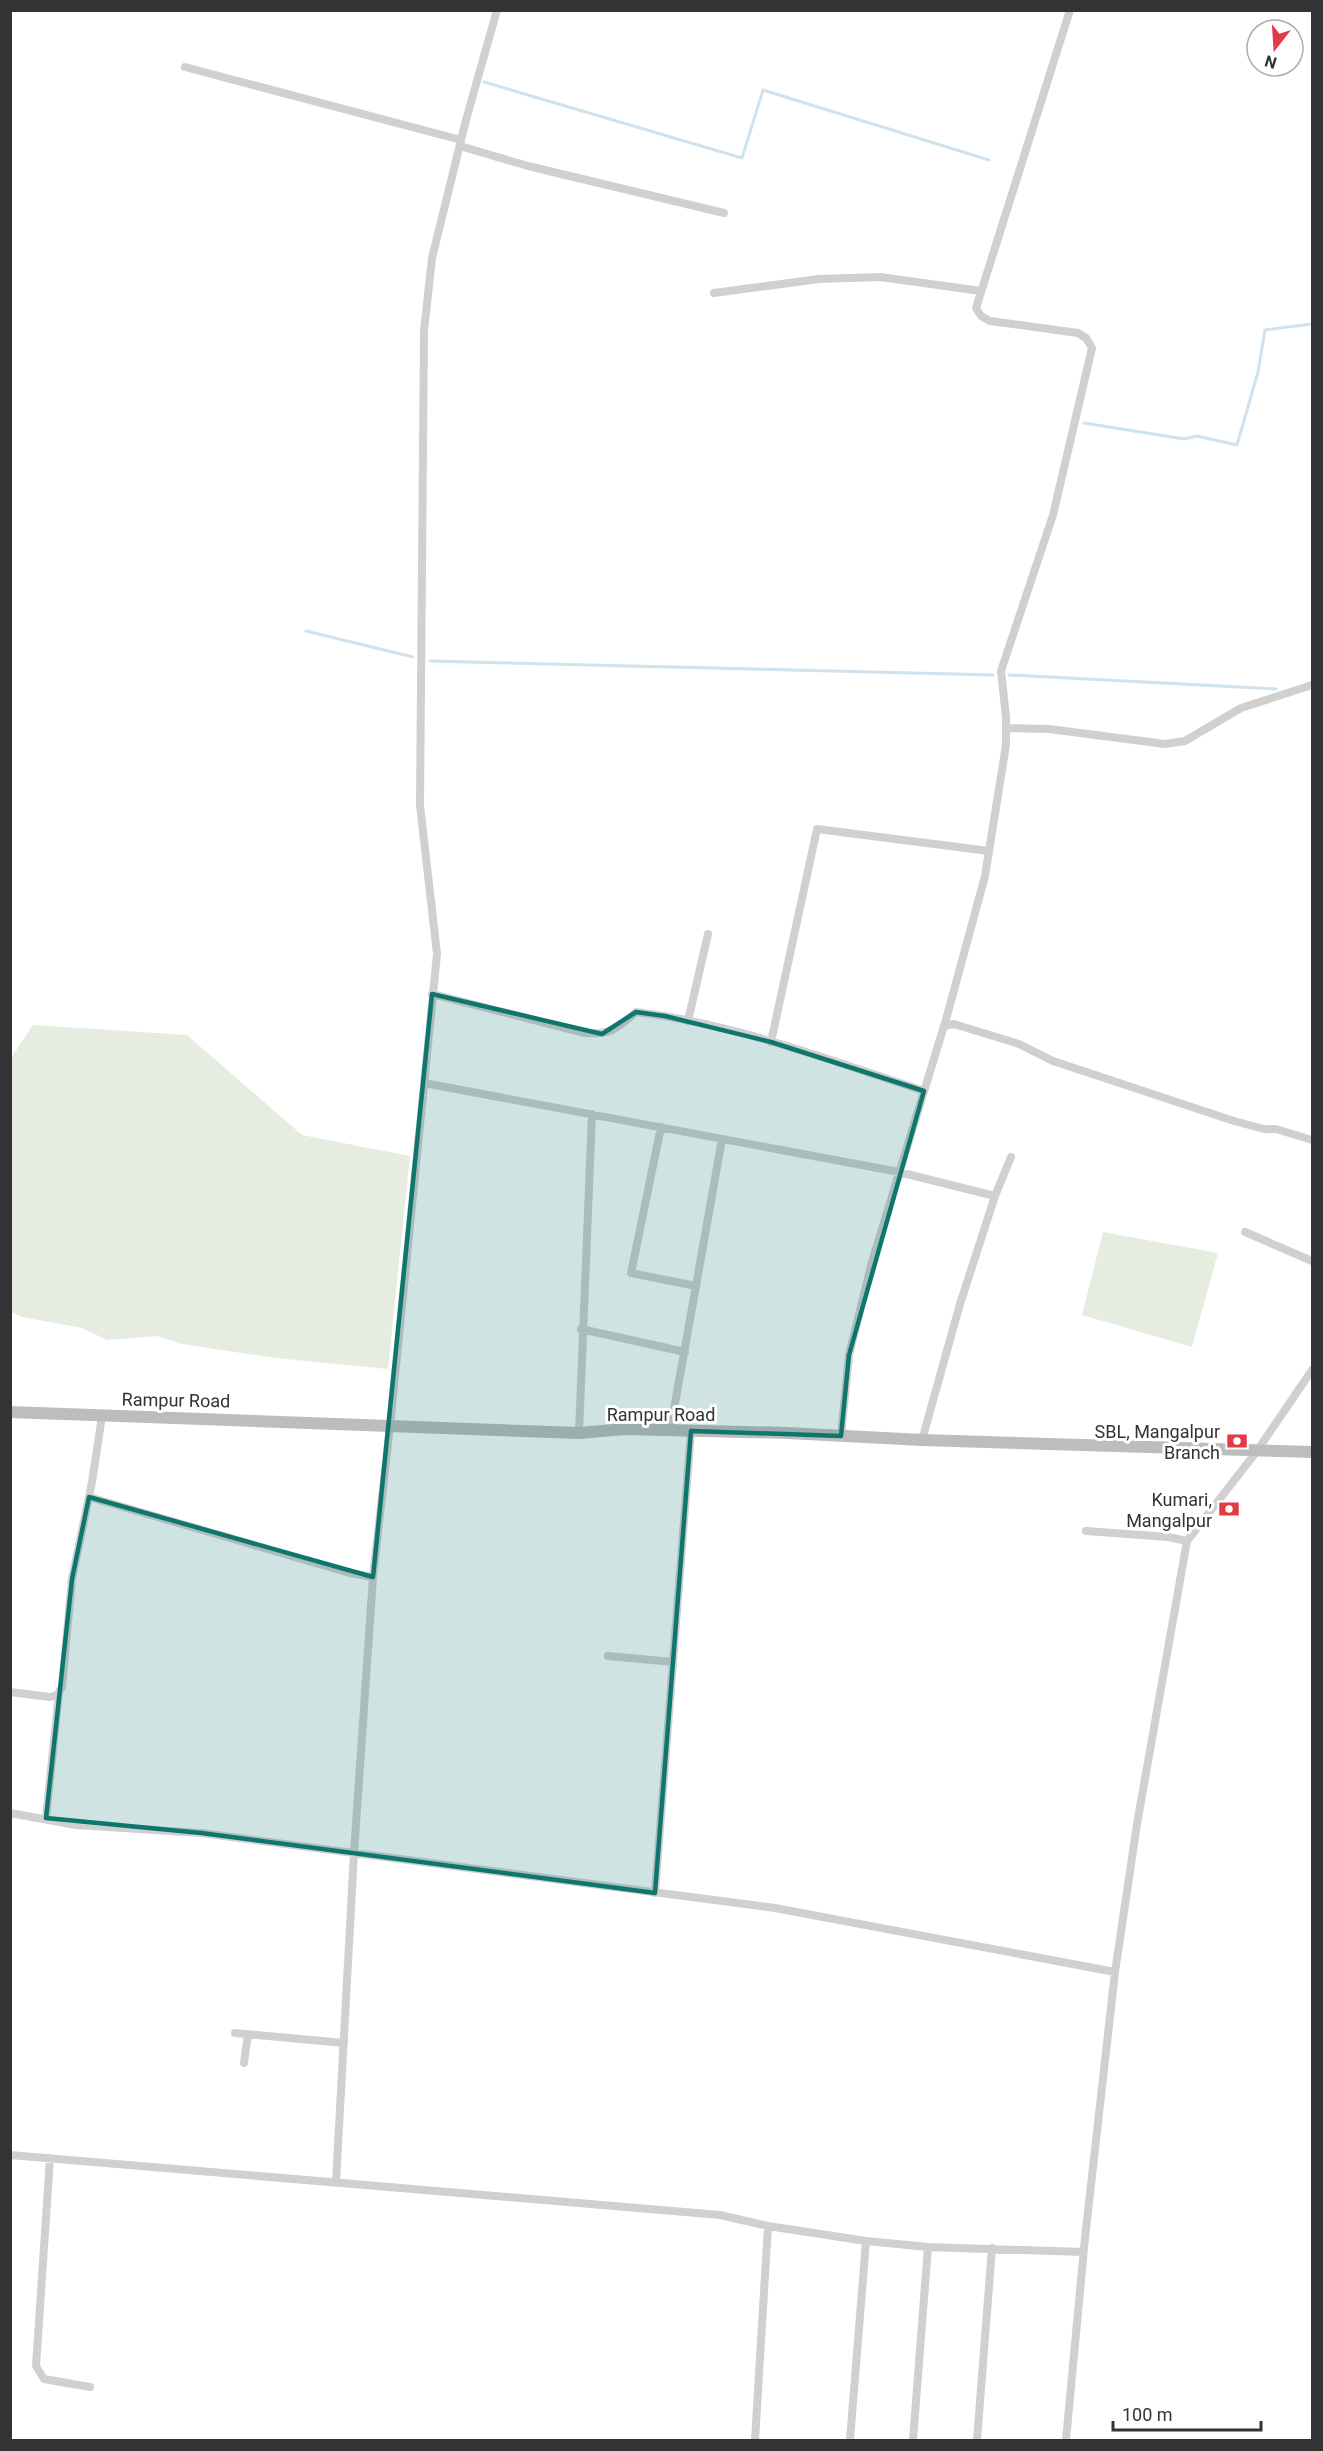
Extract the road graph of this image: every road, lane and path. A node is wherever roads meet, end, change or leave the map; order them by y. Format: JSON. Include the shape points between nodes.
{"nodes":[{"id":1,"x":497,"y":10,"type":"edge"},
{"id":2,"x":1071,"y":10,"type":"edge"},
{"id":3,"x":185,"y":67,"type":"dead end"},
{"id":4,"x":461,"y":143,"type":"junction"},
{"id":5,"x":724,"y":213,"type":"dead end"},
{"id":6,"x":981,"y":291,"type":"junction"},
{"id":7,"x":714,"y":293,"type":"dead end"},
{"id":8,"x":1312,"y":685,"type":"edge"},
{"id":9,"x":1006,"y":728,"type":"junction"},
{"id":10,"x":990,"y":852,"type":"junction"},
{"id":11,"x":708,"y":934,"type":"dead end"},
{"id":12,"x":432,"y":994,"type":"junction"},
{"id":13,"x":688,"y":1021,"type":"junction"},
{"id":14,"x":944,"y":1026,"type":"junction"},
{"id":15,"x":771,"y":1042,"type":"junction"},
{"id":16,"x":424,"y":1083,"type":"junction"},
{"id":17,"x":924,"y":1091,"type":"junction"},
{"id":18,"x":592,"y":1114,"type":"junction"},
{"id":19,"x":661,"y":1127,"type":"junction"},
{"id":20,"x":722,"y":1139,"type":"junction"},
{"id":21,"x":1312,"y":1140,"type":"edge"},
{"id":22,"x":1011,"y":1157,"type":"dead end"},
{"id":23,"x":899,"y":1173,"type":"junction"},
{"id":24,"x":995,"y":1196,"type":"junction"},
{"id":25,"x":1245,"y":1232,"type":"dead end"},
{"id":26,"x":1312,"y":1261,"type":"edge"},
{"id":27,"x":696,"y":1286,"type":"junction"},
{"id":28,"x":581,"y":1329,"type":"junction"},
{"id":29,"x":685,"y":1352,"type":"junction"},
{"id":30,"x":1312,"y":1370,"type":"edge"},
{"id":31,"x":10,"y":1412,"type":"edge"},
{"id":32,"x":102,"y":1416,"type":"junction"},
{"id":33,"x":390,"y":1426,"type":"junction"},
{"id":34,"x":670,"y":1431,"type":"junction"},
{"id":35,"x":691,"y":1431,"type":"junction"},
{"id":36,"x":579,"y":1433,"type":"junction"},
{"id":37,"x":841,"y":1436,"type":"junction"},
{"id":38,"x":922,"y":1440,"type":"junction"},
{"id":39,"x":1257,"y":1451,"type":"junction"},
{"id":40,"x":1312,"y":1452,"type":"edge"},
{"id":41,"x":90,"y":1497,"type":"junction"},
{"id":42,"x":1086,"y":1531,"type":"dead end"},
{"id":43,"x":1187,"y":1541,"type":"junction"},
{"id":44,"x":373,"y":1577,"type":"junction"},
{"id":45,"x":608,"y":1656,"type":"dead end"},
{"id":46,"x":673,"y":1662,"type":"junction"},
{"id":47,"x":10,"y":1692,"type":"edge"},
{"id":48,"x":59,"y":1692,"type":"junction"},
{"id":49,"x":10,"y":1813,"type":"edge"},
{"id":50,"x":46,"y":1818,"type":"junction"},
{"id":51,"x":354,"y":1853,"type":"junction"},
{"id":52,"x":655,"y":1893,"type":"junction"},
{"id":53,"x":1115,"y":1972,"type":"junction"},
{"id":54,"x":235,"y":2033,"type":"dead end"},
{"id":55,"x":248,"y":2034,"type":"junction"},
{"id":56,"x":344,"y":2043,"type":"junction"},
{"id":57,"x":244,"y":2062,"type":"dead end"},
{"id":58,"x":10,"y":2155,"type":"edge"},
{"id":59,"x":50,"y":2158,"type":"junction"},
{"id":60,"x":336,"y":2182,"type":"junction"},
{"id":61,"x":768,"y":2226,"type":"junction"},
{"id":62,"x":866,"y":2241,"type":"junction"},
{"id":63,"x":927,"y":2247,"type":"junction"},
{"id":64,"x":992,"y":2248,"type":"junction"},
{"id":65,"x":1083,"y":2252,"type":"junction"},
{"id":66,"x":90,"y":2387,"type":"dead end"},
{"id":67,"x":755,"y":2440,"type":"edge"},
{"id":68,"x":850,"y":2440,"type":"edge"},
{"id":69,"x":913,"y":2440,"type":"edge"},
{"id":70,"x":977,"y":2440,"type":"edge"},
{"id":71,"x":1066,"y":2440,"type":"edge"}],
"edges":[{"from":1,"to":4,"type":"street"},
{"from":2,"to":6,"type":"street"},
{"from":3,"to":4,"type":"street"},
{"from":4,"to":5,"type":"street","via":[[528,166]]},
{"from":4,"to":12,"type":"street","via":[[432,258],[424,331],[420,805],[437,954]]},
{"from":6,"to":7,"type":"street","via":[[880,277],[819,279]]},
{"from":6,"to":9,"type":"street","via":[[976,308],[990,321],[1078,333],[1092,348],[1053,515],[1001,671]]},
{"from":8,"to":9,"type":"street","via":[[1241,708],[1185,741],[1165,744],[1049,729]]},
{"from":9,"to":10,"type":"street"},
{"from":10,"to":14,"type":"street"},
{"from":10,"to":15,"type":"street","via":[[817,829]]},
{"from":11,"to":13,"type":"street"},
{"from":12,"to":13,"type":"street","via":[[585,1033],[611,1032],[636,1012]]},
{"from":12,"to":16,"type":"street"},
{"from":13,"to":15,"type":"street"},
{"from":14,"to":17,"type":"street"},
{"from":14,"to":21,"type":"street","via":[[954,1024],[1019,1044],[1053,1061],[1234,1121]]},
{"from":15,"to":17,"type":"street"},
{"from":16,"to":18,"type":"street"},
{"from":16,"to":33,"type":"street"},
{"from":17,"to":23,"type":"street"},
{"from":18,"to":19,"type":"street"},
{"from":18,"to":28,"type":"street"},
{"from":19,"to":20,"type":"street"},
{"from":19,"to":27,"type":"street","via":[[631,1273]]},
{"from":20,"to":23,"type":"street"},
{"from":20,"to":27,"type":"street"},
{"from":22,"to":24,"type":"street"},
{"from":23,"to":24,"type":"street"},
{"from":23,"to":37,"type":"street","via":[[849,1355]]},
{"from":24,"to":38,"type":"street"},
{"from":25,"to":26,"type":"street"},
{"from":27,"to":29,"type":"street"},
{"from":28,"to":29,"type":"street"},
{"from":28,"to":36,"type":"street"},
{"from":29,"to":34,"type":"street"},
{"from":30,"to":39,"type":"street"},
{"from":31,"to":32,"type":"main road","name":"Rampur Road"},
{"from":32,"to":33,"type":"main road","name":"Rampur Road"},
{"from":32,"to":41,"type":"street"},
{"from":33,"to":36,"type":"main road","name":"Rampur Road"},
{"from":33,"to":44,"type":"street"},
{"from":34,"to":35,"type":"main road","name":"Rampur Road"},
{"from":34,"to":36,"type":"main road","name":"Rampur Road"},
{"from":35,"to":37,"type":"main road","name":"Rampur Road"},
{"from":35,"to":46,"type":"street"},
{"from":37,"to":38,"type":"main road","name":"Rampur Road"},
{"from":38,"to":39,"type":"main road","name":"Rampur Road"},
{"from":39,"to":40,"type":"main road","name":"Rampur Road"},
{"from":39,"to":43,"type":"street"},
{"from":41,"to":44,"type":"street"},
{"from":41,"to":48,"type":"street","via":[[72,1579]]},
{"from":42,"to":43,"type":"street"},
{"from":43,"to":53,"type":"street"},
{"from":44,"to":51,"type":"street"},
{"from":45,"to":46,"type":"street"},
{"from":46,"to":52,"type":"street"},
{"from":47,"to":48,"type":"street","via":[[50,1697]]},
{"from":48,"to":50,"type":"street"},
{"from":49,"to":50,"type":"street"},
{"from":50,"to":51,"type":"street","via":[[76,1825],[201,1833]]},
{"from":51,"to":52,"type":"street"},
{"from":51,"to":56,"type":"street"},
{"from":52,"to":53,"type":"street","via":[[804,1913]]},
{"from":53,"to":65,"type":"street"},
{"from":54,"to":55,"type":"street"},
{"from":55,"to":56,"type":"street"},
{"from":55,"to":57,"type":"street"},
{"from":56,"to":60,"type":"street"},
{"from":58,"to":59,"type":"street"},
{"from":59,"to":60,"type":"street"},
{"from":59,"to":66,"type":"street","via":[[36,2366],[44,2379]]},
{"from":60,"to":61,"type":"street","via":[[720,2215]]},
{"from":61,"to":62,"type":"street"},
{"from":61,"to":67,"type":"street"},
{"from":62,"to":63,"type":"street"},
{"from":62,"to":68,"type":"street"},
{"from":63,"to":64,"type":"street"},
{"from":63,"to":69,"type":"street"},
{"from":64,"to":65,"type":"street"},
{"from":64,"to":70,"type":"street"},
{"from":65,"to":71,"type":"street"}]}
